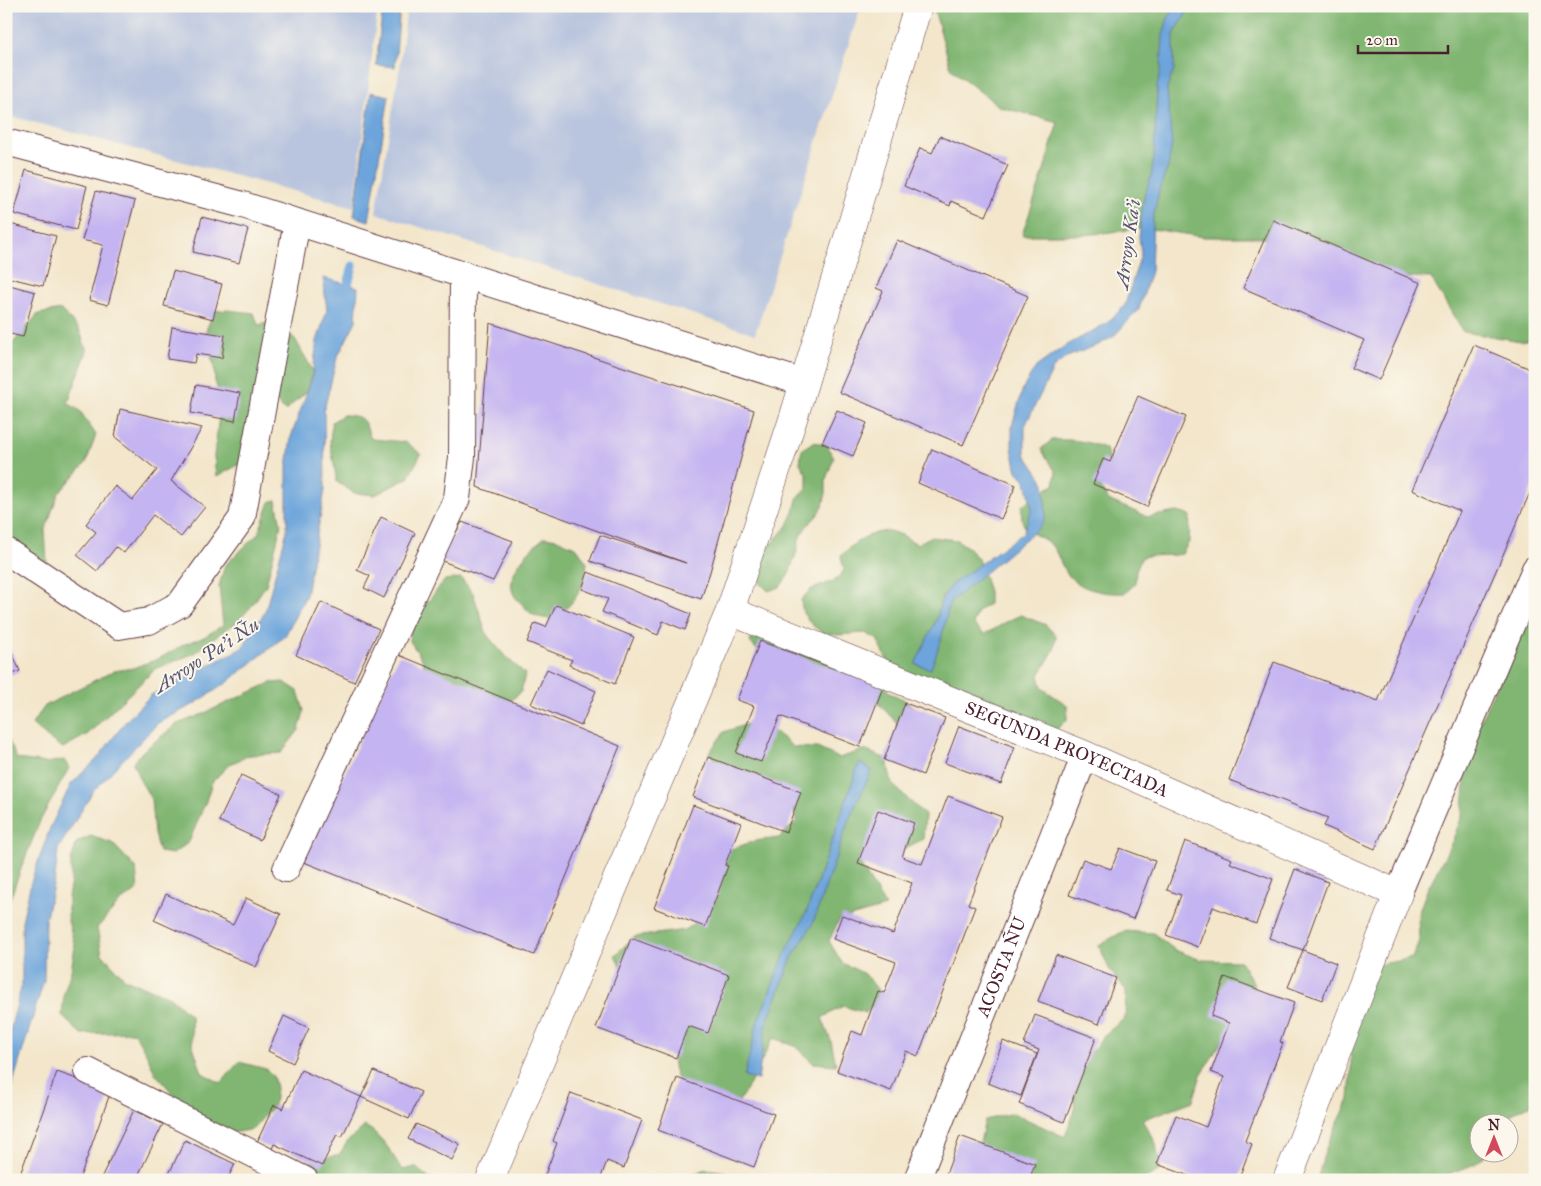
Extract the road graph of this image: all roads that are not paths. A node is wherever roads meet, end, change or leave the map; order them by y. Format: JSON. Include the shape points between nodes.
{"nodes":[{"id":1,"x":918,"y":6,"type":"edge"},
{"id":2,"x":6,"y":142,"type":"edge"},
{"id":3,"x":297,"y":222,"type":"junction"},
{"id":4,"x":463,"y":274,"type":"junction"},
{"id":5,"x":804,"y":383,"type":"junction"},
{"id":6,"x":6,"y":552,"type":"edge"},
{"id":7,"x":1535,"y":569,"type":"edge"},
{"id":8,"x":730,"y":611,"type":"junction"},
{"id":9,"x":1085,"y":755,"type":"junction"},
{"id":10,"x":286,"y":869,"type":"dead end"},
{"id":11,"x":1398,"y":894,"type":"junction"},
{"id":12,"x":88,"y":1071,"type":"dead end"},
{"id":13,"x":305,"y":1180,"type":"edge"},
{"id":14,"x":490,"y":1180,"type":"edge"},
{"id":15,"x":917,"y":1180,"type":"edge"},
{"id":16,"x":1287,"y":1180,"type":"edge"}],
"edges":[{"from":1,"to":5,"type":"main road"},
{"from":2,"to":3,"type":"street"},
{"from":3,"to":4,"type":"street"},
{"from":3,"to":6,"type":"street","via":[[242,518],[180,604],[149,621],[119,626]]},
{"from":4,"to":5,"type":"street"},
{"from":4,"to":10,"type":"street","via":[[462,457],[457,498]]},
{"from":5,"to":8,"type":"main road"},
{"from":7,"to":11,"type":"street"},
{"from":8,"to":9,"type":"main road","name":"SEGUNDA PROYECTADA"},
{"from":8,"to":14,"type":"main road"},
{"from":9,"to":11,"type":"main road","name":"SEGUNDA PROYECTADA"},
{"from":9,"to":15,"type":"street","name":"ACOSTA ÑU"},
{"from":11,"to":16,"type":"main road"},
{"from":12,"to":13,"type":"street"}]}
